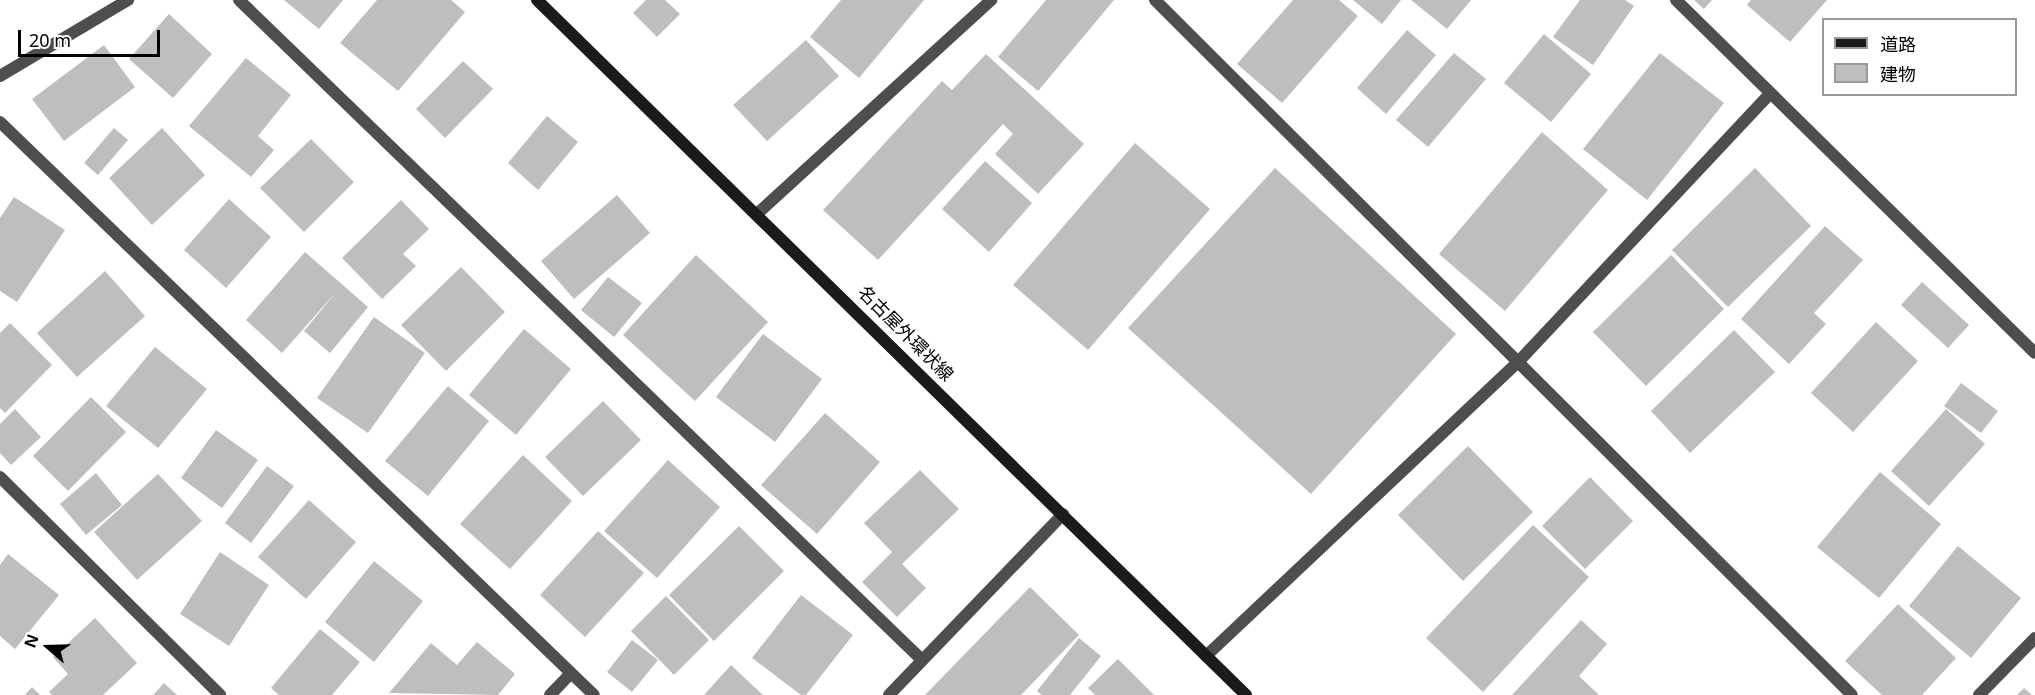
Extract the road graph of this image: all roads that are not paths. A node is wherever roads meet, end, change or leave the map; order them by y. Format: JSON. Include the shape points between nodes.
{"nodes":[{"id":1,"x":129,"y":0,"type":"edge"},
{"id":2,"x":239,"y":0,"type":"edge"},
{"id":3,"x":537,"y":0,"type":"edge"},
{"id":4,"x":991,"y":0,"type":"edge"},
{"id":5,"x":1155,"y":0,"type":"edge"},
{"id":6,"x":1676,"y":0,"type":"edge"},
{"id":7,"x":0,"y":76,"type":"edge"},
{"id":8,"x":1769,"y":95,"type":"junction"},
{"id":9,"x":0,"y":122,"type":"edge"},
{"id":10,"x":758,"y":213,"type":"junction"},
{"id":11,"x":2035,"y":353,"type":"edge"},
{"id":12,"x":1519,"y":361,"type":"junction"},
{"id":13,"x":0,"y":477,"type":"edge"},
{"id":14,"x":1063,"y":514,"type":"junction"},
{"id":15,"x":2035,"y":638,"type":"edge"},
{"id":16,"x":1206,"y":656,"type":"junction"},
{"id":17,"x":922,"y":660,"type":"junction"},
{"id":18,"x":571,"y":673,"type":"junction"},
{"id":19,"x":220,"y":695,"type":"edge"},
{"id":20,"x":550,"y":695,"type":"edge"},
{"id":21,"x":594,"y":695,"type":"edge"},
{"id":22,"x":889,"y":695,"type":"edge"},
{"id":23,"x":1246,"y":695,"type":"edge"},
{"id":24,"x":1852,"y":695,"type":"edge"},
{"id":25,"x":1979,"y":695,"type":"edge"}],
"edges":[{"from":1,"to":7,"type":"street"},
{"from":2,"to":17,"type":"street"},
{"from":3,"to":10,"type":"main road","name":"名古屋外環状線"},
{"from":4,"to":10,"type":"street"},
{"from":5,"to":12,"type":"street"},
{"from":6,"to":8,"type":"street"},
{"from":8,"to":11,"type":"street"},
{"from":8,"to":12,"type":"street"},
{"from":9,"to":18,"type":"street"},
{"from":10,"to":14,"type":"main road","name":"名古屋外環状線"},
{"from":12,"to":16,"type":"street"},
{"from":12,"to":24,"type":"street"},
{"from":13,"to":19,"type":"street"},
{"from":14,"to":16,"type":"main road","name":"名古屋外環状線"},
{"from":14,"to":17,"type":"street"},
{"from":15,"to":25,"type":"street"},
{"from":16,"to":23,"type":"main road","name":"名古屋外環状線"},
{"from":17,"to":22,"type":"street"},
{"from":18,"to":20,"type":"street"},
{"from":18,"to":21,"type":"street"}]}
